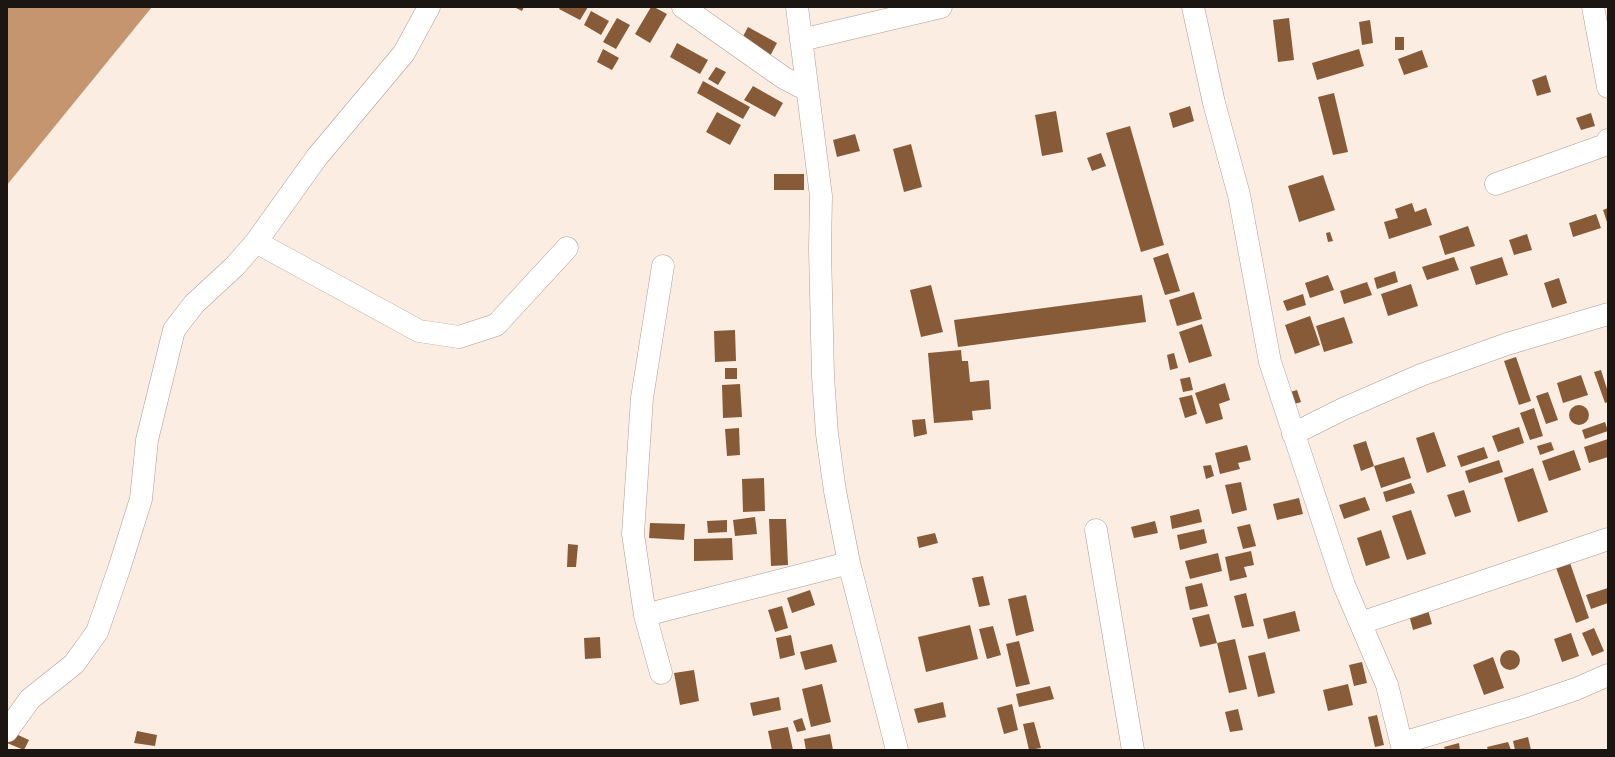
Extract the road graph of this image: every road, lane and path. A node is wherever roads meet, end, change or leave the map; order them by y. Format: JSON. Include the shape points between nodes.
{"nodes":[{"id":1,"x":430,"y":7,"type":"edge"},
{"id":2,"x":683,"y":7,"type":"edge"},
{"id":3,"x":797,"y":7,"type":"edge"},
{"id":4,"x":942,"y":7,"type":"edge"},
{"id":5,"x":1193,"y":7,"type":"edge"},
{"id":6,"x":1593,"y":7,"type":"edge"},
{"id":7,"x":801,"y":40,"type":"junction"},
{"id":8,"x":1608,"y":87,"type":"edge"},
{"id":9,"x":807,"y":90,"type":"junction"},
{"id":10,"x":1608,"y":140,"type":"edge"},
{"id":11,"x":1496,"y":184,"type":"dead end"},
{"id":12,"x":256,"y":242,"type":"junction"},
{"id":13,"x":567,"y":248,"type":"dead end"},
{"id":14,"x":663,"y":266,"type":"dead end"},
{"id":15,"x":1608,"y":314,"type":"edge"},
{"id":16,"x":1293,"y":434,"type":"junction"},
{"id":17,"x":1096,"y":530,"type":"dead end"},
{"id":18,"x":1608,"y":539,"type":"edge"},
{"id":19,"x":849,"y":563,"type":"junction"},
{"id":20,"x":645,"y":615,"type":"junction"},
{"id":21,"x":1361,"y":623,"type":"junction"},
{"id":22,"x":661,"y":673,"type":"dead end"},
{"id":23,"x":1608,"y":674,"type":"edge"},
{"id":24,"x":7,"y":730,"type":"edge"},
{"id":25,"x":1403,"y":746,"type":"edge"},
{"id":26,"x":897,"y":750,"type":"edge"},
{"id":27,"x":1133,"y":750,"type":"edge"}],
"edges":[{"from":1,"to":12,"type":"street","via":[[404,53],[317,157]]},
{"from":2,"to":9,"type":"street","via":[[784,78]]},
{"from":3,"to":7,"type":"street"},
{"from":4,"to":7,"type":"street"},
{"from":5,"to":16,"type":"street","via":[[1214,103],[1239,195],[1270,362]]},
{"from":6,"to":8,"type":"street"},
{"from":7,"to":9,"type":"street"},
{"from":9,"to":19,"type":"street","via":[[821,196],[823,376],[827,434]]},
{"from":10,"to":11,"type":"street","via":[[1605,145]]},
{"from":12,"to":13,"type":"street","via":[[419,331],[459,337],[496,325]]},
{"from":12,"to":24,"type":"street","via":[[235,266],[194,304],[174,330],[147,440],[141,499],[96,632],[74,664],[30,699]]},
{"from":14,"to":20,"type":"street","via":[[642,398],[633,534]]},
{"from":15,"to":16,"type":"street","via":[[1507,344],[1421,375]]},
{"from":16,"to":21,"type":"street","via":[[1344,585]]},
{"from":17,"to":27,"type":"street"},
{"from":18,"to":21,"type":"street"},
{"from":19,"to":20,"type":"street"},
{"from":19,"to":26,"type":"street"},
{"from":20,"to":22,"type":"street"},
{"from":21,"to":25,"type":"street","via":[[1387,685]]},
{"from":23,"to":25,"type":"street","via":[[1576,689]]}]}
